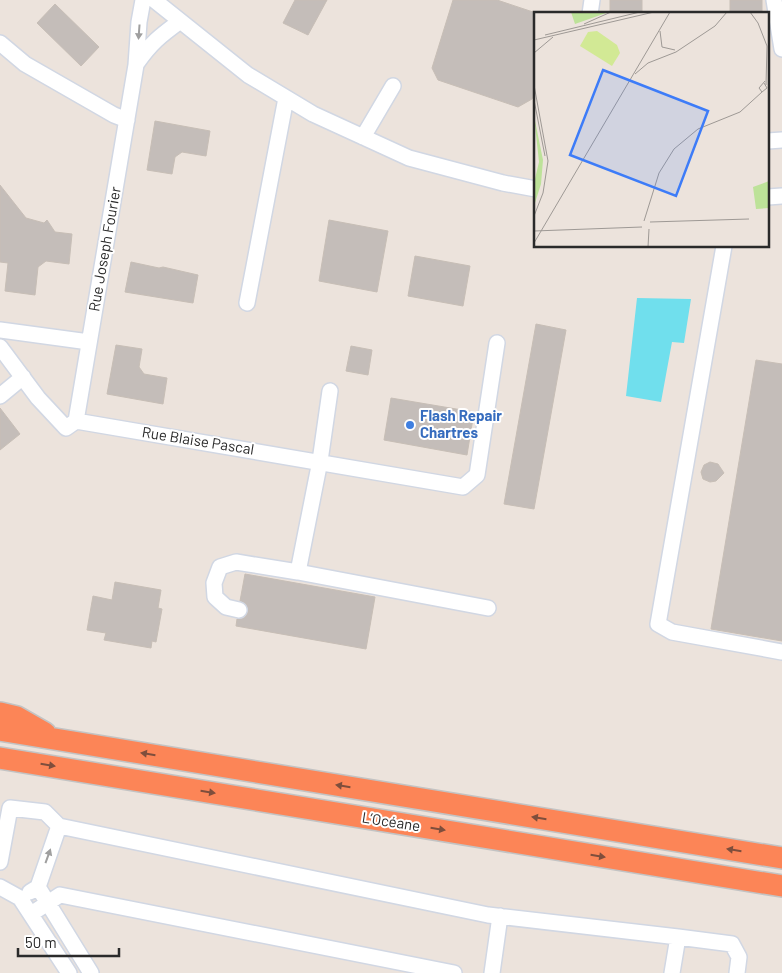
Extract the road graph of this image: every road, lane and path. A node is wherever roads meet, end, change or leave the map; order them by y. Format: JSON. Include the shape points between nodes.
{"nodes":[{"id":1,"x":143,"y":0,"type":"edge"},
{"id":2,"x":154,"y":0,"type":"edge"},
{"id":3,"x":774,"y":0,"type":"edge"},
{"id":4,"x":179,"y":22,"type":"junction"},
{"id":5,"x":0,"y":43,"type":"edge"},
{"id":6,"x":782,"y":49,"type":"edge"},
{"id":7,"x":136,"y":65,"type":"junction"},
{"id":8,"x":393,"y":86,"type":"dead end"},
{"id":9,"x":286,"y":98,"type":"junction"},
{"id":10,"x":127,"y":120,"type":"junction"},
{"id":11,"x":363,"y":137,"type":"junction"},
{"id":12,"x":534,"y":189,"type":"edge"},
{"id":13,"x":724,"y":248,"type":"edge"},
{"id":14,"x":247,"y":303,"type":"dead end"},
{"id":15,"x":0,"y":330,"type":"edge"},
{"id":16,"x":89,"y":342,"type":"junction"},
{"id":17,"x":497,"y":342,"type":"dead end"},
{"id":18,"x":0,"y":347,"type":"edge"},
{"id":19,"x":23,"y":377,"type":"junction"},
{"id":20,"x":330,"y":391,"type":"dead end"},
{"id":21,"x":0,"y":396,"type":"edge"},
{"id":22,"x":71,"y":424,"type":"junction"},
{"id":23,"x":320,"y":462,"type":"junction"},
{"id":24,"x":298,"y":572,"type":"junction"},
{"id":25,"x":488,"y":608,"type":"dead end"},
{"id":26,"x":239,"y":610,"type":"dead end"},
{"id":27,"x":782,"y":652,"type":"edge"},
{"id":28,"x":0,"y":713,"type":"edge"},
{"id":29,"x":0,"y":730,"type":"edge"},
{"id":30,"x":56,"y":739,"type":"junction"},
{"id":31,"x":0,"y":758,"type":"edge"},
{"id":32,"x":59,"y":826,"type":"junction"},
{"id":33,"x":2,"y":840,"type":"edge"},
{"id":34,"x":782,"y":858,"type":"edge"},
{"id":35,"x":0,"y":862,"type":"edge"},
{"id":36,"x":38,"y":886,"type":"junction"},
{"id":37,"x":782,"y":886,"type":"edge"},
{"id":38,"x":0,"y":887,"type":"edge"},
{"id":39,"x":20,"y":898,"type":"junction"},
{"id":40,"x":48,"y":903,"type":"junction"},
{"id":41,"x":31,"y":914,"type":"junction"},
{"id":42,"x":500,"y":916,"type":"junction"},
{"id":43,"x":678,"y":937,"type":"junction"},
{"id":44,"x":69,"y":973,"type":"edge"},
{"id":45,"x":91,"y":973,"type":"edge"},
{"id":46,"x":454,"y":973,"type":"edge"},
{"id":47,"x":492,"y":973,"type":"edge"},
{"id":48,"x":672,"y":973,"type":"edge"},
{"id":49,"x":737,"y":973,"type":"edge"}],
"edges":[{"from":1,"to":7,"type":"street","name":"Rue Joseph Fourier","one_way":true},
{"from":2,"to":4,"type":"street"},
{"from":3,"to":6,"type":"street"},
{"from":4,"to":7,"type":"street","name":"Rue Joseph Fourier","via":[[153,41]]},
{"from":4,"to":9,"type":"street","via":[[248,75]]},
{"from":5,"to":10,"type":"street","via":[[25,64]]},
{"from":7,"to":10,"type":"street","name":"Rue Joseph Fourier"},
{"from":8,"to":11,"type":"street"},
{"from":9,"to":11,"type":"street"},
{"from":9,"to":14,"type":"street"},
{"from":10,"to":16,"type":"street","name":"Rue Joseph Fourier"},
{"from":11,"to":12,"type":"street","via":[[408,158]]},
{"from":13,"to":27,"type":"street","via":[[658,624],[672,632]]},
{"from":15,"to":16,"type":"street"},
{"from":16,"to":22,"type":"street","name":"Rue Joseph Fourier"},
{"from":17,"to":23,"type":"street","name":"Rue Blaise Pascal","via":[[477,475],[463,487]]},
{"from":18,"to":19,"type":"street"},
{"from":19,"to":21,"type":"street"},
{"from":19,"to":22,"type":"street","via":[[38,398]]},
{"from":20,"to":23,"type":"street"},
{"from":22,"to":23,"type":"street","name":"Rue Blaise Pascal"},
{"from":23,"to":24,"type":"street"},
{"from":24,"to":25,"type":"street"},
{"from":24,"to":26,"type":"street","via":[[236,562],[220,567],[214,583],[215,597],[226,608]]},
{"from":28,"to":30,"type":"highway","via":[[17,717]]},
{"from":29,"to":30,"type":"highway","name":"L’Océane"},
{"from":34,"to":30,"type":"highway","name":"L’Océane","one_way":true},
{"from":31,"to":37,"type":"highway","name":"L’Océane","one_way":true},
{"from":32,"to":33,"type":"street","via":[[45,812],[10,808]]},
{"from":36,"to":32,"type":"street","one_way":true},
{"from":32,"to":42,"type":"street"},
{"from":33,"to":35,"type":"street"},
{"from":36,"to":39,"type":"street"},
{"from":36,"to":40,"type":"street"},
{"from":38,"to":39,"type":"street"},
{"from":39,"to":41,"type":"street"},
{"from":40,"to":41,"type":"street"},
{"from":40,"to":45,"type":"street"},
{"from":40,"to":46,"type":"street","via":[[60,895]]},
{"from":41,"to":44,"type":"street"},
{"from":42,"to":43,"type":"street"},
{"from":42,"to":47,"type":"street"},
{"from":43,"to":48,"type":"street"},
{"from":43,"to":49,"type":"street","via":[[732,944],[739,957]]}]}
